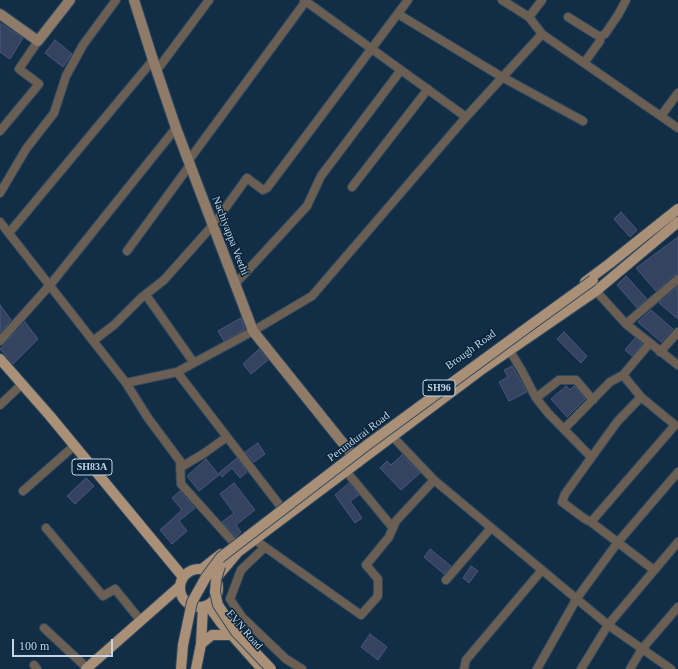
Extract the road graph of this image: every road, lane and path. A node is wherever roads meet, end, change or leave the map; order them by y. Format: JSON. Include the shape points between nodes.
{"nodes":[{"id":1,"x":70,"y":0,"type":"edge"},
{"id":2,"x":116,"y":0,"type":"edge"},
{"id":3,"x":134,"y":0,"type":"edge"},
{"id":4,"x":209,"y":0,"type":"edge"},
{"id":5,"x":408,"y":0,"type":"edge"},
{"id":6,"x":502,"y":0,"type":"edge"},
{"id":7,"x":542,"y":0,"type":"edge"},
{"id":8,"x":626,"y":0,"type":"edge"},
{"id":9,"x":305,"y":1,"type":"edge"},
{"id":10,"x":0,"y":14,"type":"edge"},
{"id":11,"x":398,"y":14,"type":"junction"},
{"id":12,"x":529,"y":17,"type":"junction"},
{"id":13,"x":568,"y":17,"type":"dead end"},
{"id":14,"x":542,"y":34,"type":"junction"},
{"id":15,"x":600,"y":37,"type":"junction"},
{"id":16,"x":38,"y":41,"type":"junction"},
{"id":17,"x":372,"y":49,"type":"junction"},
{"id":18,"x":153,"y":60,"type":"junction"},
{"id":19,"x":584,"y":63,"type":"junction"},
{"id":20,"x":157,"y":70,"type":"junction"},
{"id":21,"x":401,"y":70,"type":"junction"},
{"id":22,"x":502,"y":77,"type":"junction"},
{"id":23,"x":428,"y":89,"type":"junction"},
{"id":24,"x":678,"y":93,"type":"edge"},
{"id":25,"x":661,"y":116,"type":"junction"},
{"id":26,"x":466,"y":117,"type":"junction"},
{"id":27,"x":583,"y":121,"type":"dead end"},
{"id":28,"x":176,"y":128,"type":"junction"},
{"id":29,"x":678,"y":128,"type":"edge"},
{"id":30,"x":0,"y":131,"type":"edge"},
{"id":31,"x":190,"y":163,"type":"junction"},
{"id":32,"x":352,"y":187,"type":"dead end"},
{"id":33,"x":0,"y":193,"type":"edge"},
{"id":34,"x":678,"y":209,"type":"edge"},
{"id":35,"x":0,"y":222,"type":"edge"},
{"id":36,"x":678,"y":222,"type":"edge"},
{"id":37,"x":213,"y":225,"type":"junction"},
{"id":38,"x":9,"y":233,"type":"junction"},
{"id":39,"x":127,"y":251,"type":"dead end"},
{"id":40,"x":610,"y":264,"type":"junction"},
{"id":41,"x":678,"y":279,"type":"edge"},
{"id":42,"x":235,"y":284,"type":"junction"},
{"id":43,"x":50,"y":285,"type":"junction"},
{"id":44,"x":595,"y":285,"type":"junction"},
{"id":45,"x":146,"y":294,"type":"junction"},
{"id":46,"x":626,"y":324,"type":"junction"},
{"id":47,"x":253,"y":331,"type":"junction"},
{"id":48,"x":678,"y":332,"type":"edge"},
{"id":49,"x":0,"y":341,"type":"edge"},
{"id":50,"x":93,"y":341,"type":"junction"},
{"id":51,"x":649,"y":344,"type":"junction"},
{"id":52,"x":510,"y":351,"type":"junction"},
{"id":53,"x":660,"y":352,"type":"junction"},
{"id":54,"x":0,"y":359,"type":"edge"},
{"id":55,"x":194,"y":363,"type":"junction"},
{"id":56,"x":678,"y":365,"type":"edge"},
{"id":57,"x":177,"y":372,"type":"junction"},
{"id":58,"x":623,"y":375,"type":"junction"},
{"id":59,"x":126,"y":383,"type":"junction"},
{"id":60,"x":22,"y":384,"type":"junction"},
{"id":61,"x":641,"y":397,"type":"junction"},
{"id":62,"x":536,"y":398,"type":"junction"},
{"id":63,"x":593,"y":400,"type":"junction"},
{"id":64,"x":0,"y":405,"type":"edge"},
{"id":65,"x":564,"y":429,"type":"junction"},
{"id":66,"x":392,"y":436,"type":"junction"},
{"id":67,"x":226,"y":437,"type":"junction"},
{"id":68,"x":74,"y":446,"type":"junction"},
{"id":69,"x":351,"y":454,"type":"junction"},
{"id":70,"x":592,"y":457,"type":"junction"},
{"id":71,"x":358,"y":462,"type":"junction"},
{"id":72,"x":181,"y":467,"type":"junction"},
{"id":73,"x":346,"y":471,"type":"junction"},
{"id":74,"x":678,"y":472,"type":"edge"},
{"id":75,"x":434,"y":480,"type":"junction"},
{"id":76,"x":24,"y":491,"type":"dead end"},
{"id":77,"x":281,"y":507,"type":"junction"},
{"id":78,"x":591,"y":522,"type":"junction"},
{"id":79,"x":46,"y":528,"type":"dead end"},
{"id":80,"x":393,"y":528,"type":"junction"},
{"id":81,"x":491,"y":528,"type":"junction"},
{"id":82,"x":255,"y":540,"type":"junction"},
{"id":83,"x":618,"y":542,"type":"junction"},
{"id":84,"x":678,"y":542,"type":"edge"},
{"id":85,"x":234,"y":543,"type":"junction"},
{"id":86,"x":265,"y":547,"type":"junction"},
{"id":87,"x":220,"y":566,"type":"junction"},
{"id":88,"x":202,"y":569,"type":"junction"},
{"id":89,"x":542,"y":570,"type":"junction"},
{"id":90,"x":654,"y":570,"type":"junction"},
{"id":91,"x":182,"y":577,"type":"junction"},
{"id":92,"x":215,"y":578,"type":"junction"},
{"id":93,"x":446,"y":580,"type":"dead end"},
{"id":94,"x":179,"y":587,"type":"junction"},
{"id":95,"x":577,"y":598,"type":"junction"},
{"id":96,"x":189,"y":605,"type":"junction"},
{"id":97,"x":206,"y":606,"type":"junction"},
{"id":98,"x":678,"y":607,"type":"edge"},
{"id":99,"x":141,"y":621,"type":"junction"},
{"id":100,"x":608,"y":625,"type":"junction"},
{"id":101,"x":44,"y":628,"type":"dead end"},
{"id":102,"x":231,"y":635,"type":"junction"},
{"id":103,"x":201,"y":644,"type":"junction"},
{"id":104,"x":642,"y":649,"type":"junction"},
{"id":105,"x":87,"y":669,"type":"edge"},
{"id":106,"x":178,"y":669,"type":"edge"},
{"id":107,"x":181,"y":669,"type":"edge"},
{"id":108,"x":186,"y":669,"type":"edge"},
{"id":109,"x":196,"y":669,"type":"edge"},
{"id":110,"x":262,"y":669,"type":"edge"},
{"id":111,"x":270,"y":669,"type":"edge"},
{"id":112,"x":302,"y":669,"type":"edge"},
{"id":113,"x":464,"y":669,"type":"edge"},
{"id":114,"x":537,"y":669,"type":"edge"},
{"id":115,"x":581,"y":669,"type":"edge"},
{"id":116,"x":630,"y":669,"type":"edge"},
{"id":117,"x":670,"y":669,"type":"edge"}],
"edges":[{"from":1,"to":16,"type":"street"},
{"from":2,"to":33,"type":"street","via":[[83,45],[66,76],[54,113],[26,150]]},
{"from":3,"to":18,"type":"street","name":"Nachiyappa Veethi"},
{"from":4,"to":20,"type":"street"},
{"from":5,"to":11,"type":"street"},
{"from":6,"to":12,"type":"street"},
{"from":7,"to":12,"type":"street"},
{"from":8,"to":15,"type":"street","via":[[618,15]]},
{"from":9,"to":17,"type":"street"},
{"from":9,"to":31,"type":"street"},
{"from":10,"to":16,"type":"street"},
{"from":11,"to":17,"type":"street"},
{"from":11,"to":22,"type":"street"},
{"from":12,"to":14,"type":"street"},
{"from":13,"to":15,"type":"street"},
{"from":14,"to":19,"type":"street"},
{"from":14,"to":22,"type":"street"},
{"from":15,"to":19,"type":"street","via":[[600,41]]},
{"from":16,"to":30,"type":"street","via":[[19,69],[39,84]]},
{"from":17,"to":21,"type":"street"},
{"from":17,"to":37,"type":"street","via":[[267,188],[263,190],[247,178]]},
{"from":18,"to":20,"type":"street","name":"Nachiyappa Veethi"},
{"from":18,"to":38,"type":"street"},
{"from":19,"to":25,"type":"street"},
{"from":20,"to":28,"type":"street","name":"Nachiyappa Veethi"},
{"from":21,"to":23,"type":"street"},
{"from":21,"to":42,"type":"street","via":[[321,176],[307,206]]},
{"from":22,"to":26,"type":"street"},
{"from":22,"to":27,"type":"street"},
{"from":23,"to":26,"type":"street"},
{"from":23,"to":32,"type":"street"},
{"from":24,"to":25,"type":"street"},
{"from":25,"to":29,"type":"street"},
{"from":26,"to":47,"type":"street","via":[[312,296]]},
{"from":28,"to":31,"type":"street","name":"Nachiyappa Veethi"},
{"from":28,"to":43,"type":"street"},
{"from":31,"to":37,"type":"street","name":"Nachiyappa Veethi"},
{"from":31,"to":39,"type":"street"},
{"from":34,"to":40,"type":"main road","name":"Brough Road","number":"SH96"},
{"from":35,"to":38,"type":"street"},
{"from":36,"to":44,"type":"main road","name":"Perundurai Road","number":"SH96","via":[[619,272]]},
{"from":37,"to":42,"type":"street","name":"Nachiyappa Veethi"},
{"from":37,"to":45,"type":"street","via":[[164,280]]},
{"from":38,"to":43,"type":"street"},
{"from":40,"to":44,"type":"main road","name":"Perundurai Road","number":"SH96"},
{"from":40,"to":69,"type":"main road","name":"Brough Road","number":"SH96"},
{"from":41,"to":46,"type":"street"},
{"from":42,"to":47,"type":"street","name":"Nachiyappa Veethi"},
{"from":43,"to":49,"type":"street"},
{"from":43,"to":50,"type":"street"},
{"from":44,"to":46,"type":"street"},
{"from":44,"to":52,"type":"main road","name":"Brough Road","number":"SH96"},
{"from":44,"to":87,"type":"main road","name":"Perundurai Road","number":"SH96","bridge":true,"via":[[436,398]]},
{"from":44,"to":107,"type":"main road","name":"Perundurai Road","number":"SH96","bridge":true,"via":[[528,327],[367,445],[221,557],[192,602]]},
{"from":45,"to":50,"type":"street"},
{"from":45,"to":55,"type":"street"},
{"from":46,"to":51,"type":"street"},
{"from":47,"to":55,"type":"street"},
{"from":47,"to":69,"type":"street","name":"Nachiyappa Veethi"},
{"from":48,"to":53,"type":"street"},
{"from":50,"to":59,"type":"street"},
{"from":51,"to":53,"type":"street"},
{"from":51,"to":58,"type":"street"},
{"from":52,"to":62,"type":"street"},
{"from":52,"to":66,"type":"main road","name":"Brough Road","number":"SH96"},
{"from":53,"to":56,"type":"street"},
{"from":54,"to":60,"type":"main road","number":"SH83A"},
{"from":55,"to":57,"type":"street"},
{"from":57,"to":59,"type":"street"},
{"from":57,"to":67,"type":"street"},
{"from":58,"to":61,"type":"street"},
{"from":58,"to":63,"type":"street","via":[[610,382]]},
{"from":59,"to":72,"type":"street","via":[[180,461]]},
{"from":60,"to":64,"type":"street"},
{"from":60,"to":68,"type":"main road","number":"SH83A"},
{"from":61,"to":70,"type":"street","via":[[617,422]]},
{"from":61,"to":78,"type":"street","via":[[675,424]]},
{"from":62,"to":63,"type":"street","via":[[559,380],[576,380]]},
{"from":62,"to":65,"type":"street"},
{"from":63,"to":65,"type":"street"},
{"from":65,"to":70,"type":"street"},
{"from":66,"to":71,"type":"main road","name":"Brough Road","number":"SH96"},
{"from":66,"to":75,"type":"street"},
{"from":67,"to":72,"type":"street"},
{"from":67,"to":77,"type":"street"},
{"from":68,"to":76,"type":"street"},
{"from":68,"to":91,"type":"main road","number":"SH83A"},
{"from":69,"to":71,"type":"street","name":"Nachiyappa Veethi"},
{"from":69,"to":77,"type":"main road","name":"Brough Road","number":"SH96"},
{"from":70,"to":78,"type":"street","via":[[562,502]]},
{"from":71,"to":73,"type":"main road","name":"Brough Road","number":"SH96"},
{"from":72,"to":85,"type":"street","via":[[181,484]]},
{"from":73,"to":80,"type":"street"},
{"from":73,"to":82,"type":"main road","name":"Brough Road","number":"SH96"},
{"from":74,"to":83,"type":"street"},
{"from":75,"to":80,"type":"street","via":[[396,521]]},
{"from":75,"to":81,"type":"street"},
{"from":77,"to":85,"type":"main road","name":"Brough Road","number":"SH96"},
{"from":78,"to":83,"type":"street"},
{"from":79,"to":99,"type":"street","via":[[103,596],[115,589]]},
{"from":80,"to":86,"type":"street","via":[[389,537],[366,565],[378,579],[378,596],[361,615]]},
{"from":81,"to":89,"type":"street"},
{"from":81,"to":93,"type":"street"},
{"from":82,"to":86,"type":"street"},
{"from":82,"to":92,"type":"main road","name":"Brough Road","number":"SH96","via":[[238,552]]},
{"from":83,"to":90,"type":"street"},
{"from":83,"to":95,"type":"street"},
{"from":84,"to":90,"type":"street"},
{"from":85,"to":88,"type":"main road","name":"Brough Road","number":"SH96"},
{"from":86,"to":112,"type":"street","via":[[241,570],[230,599],[242,617],[286,659]]},
{"from":87,"to":108,"type":"main road","name":"Perundurai Road","number":"SH96","bridge":true,"via":[[207,582],[196,603],[190,624]]},
{"from":87,"to":111,"type":"main road","bridge":true,"via":[[216,580],[218,605],[236,632]]},
{"from":88,"to":91,"type":"main road","via":[[190,571]]},
{"from":88,"to":92,"type":"main road"},
{"from":89,"to":95,"type":"street"},
{"from":89,"to":113,"type":"street","via":[[466,660]]},
{"from":90,"to":100,"type":"street"},
{"from":91,"to":94,"type":"main road"},
{"from":92,"to":97,"type":"main road","via":[[217,595],[214,601]]},
{"from":94,"to":96,"type":"main road","via":[[182,599]]},
{"from":94,"to":99,"type":"main road"},
{"from":95,"to":100,"type":"street"},
{"from":95,"to":114,"type":"street"},
{"from":96,"to":97,"type":"main road","via":[[197,608]]},
{"from":96,"to":106,"type":"main road","via":[[181,635]]},
{"from":97,"to":102,"type":"main road","name":"EVN Road"},
{"from":97,"to":103,"type":"main road"},
{"from":98,"to":104,"type":"street"},
{"from":99,"to":105,"type":"main road"},
{"from":100,"to":104,"type":"street"},
{"from":100,"to":115,"type":"street"},
{"from":101,"to":105,"type":"street"},
{"from":102,"to":103,"type":"main road","via":[[212,635]]},
{"from":102,"to":110,"type":"main road","name":"EVN Road"},
{"from":103,"to":109,"type":"main road"},
{"from":104,"to":116,"type":"street"},
{"from":104,"to":117,"type":"street"}]}
